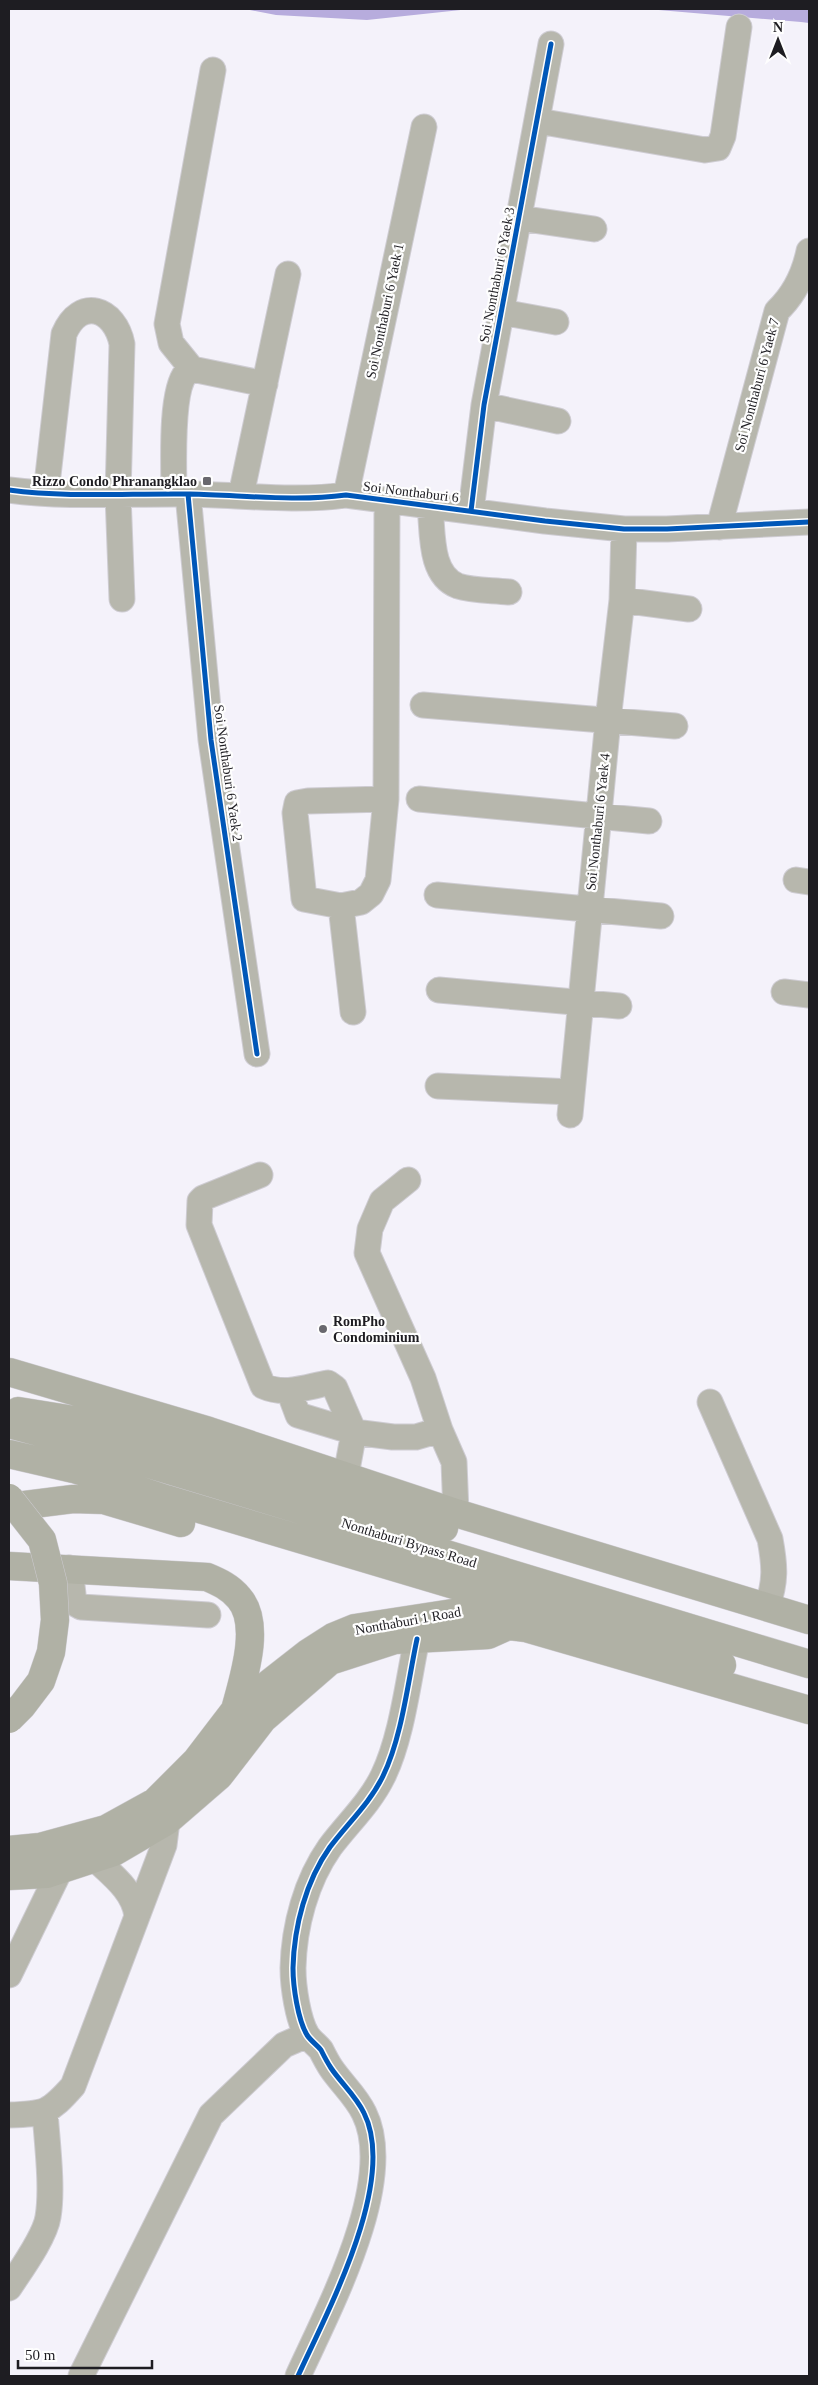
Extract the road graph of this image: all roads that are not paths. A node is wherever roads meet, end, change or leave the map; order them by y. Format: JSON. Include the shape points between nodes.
{"nodes":[{"id":1,"x":739,"y":27,"type":"dead end"},
{"id":2,"x":551,"y":44,"type":"dead end"},
{"id":3,"x":212,"y":70,"type":"dead end"},
{"id":4,"x":538,"y":121,"type":"junction"},
{"id":5,"x":424,"y":126,"type":"dead end"},
{"id":6,"x":519,"y":218,"type":"junction"},
{"id":7,"x":594,"y":229,"type":"dead end"},
{"id":8,"x":809,"y":251,"type":"edge"},
{"id":9,"x":288,"y":274,"type":"dead end"},
{"id":10,"x":501,"y":312,"type":"junction"},
{"id":11,"x":556,"y":322,"type":"dead end"},
{"id":12,"x":192,"y":369,"type":"junction"},
{"id":13,"x":265,"y":384,"type":"junction"},
{"id":14,"x":484,"y":405,"type":"junction"},
{"id":15,"x":558,"y":421,"type":"dead end"},
{"id":16,"x":9,"y":490,"type":"edge"},
{"id":17,"x":46,"y":493,"type":"junction"},
{"id":18,"x":181,"y":494,"type":"junction"},
{"id":19,"x":118,"y":495,"type":"junction"},
{"id":20,"x":241,"y":495,"type":"junction"},
{"id":21,"x":346,"y":495,"type":"junction"},
{"id":22,"x":387,"y":501,"type":"junction"},
{"id":23,"x":430,"y":506,"type":"junction"},
{"id":24,"x":471,"y":511,"type":"junction"},
{"id":25,"x":809,"y":522,"type":"edge"},
{"id":26,"x":719,"y":527,"type":"junction"},
{"id":27,"x":624,"y":529,"type":"junction"},
{"id":28,"x":509,"y":592,"type":"dead end"},
{"id":29,"x":122,"y":599,"type":"dead end"},
{"id":30,"x":622,"y":600,"type":"junction"},
{"id":31,"x":689,"y":608,"type":"dead end"},
{"id":32,"x":423,"y":705,"type":"dead end"},
{"id":33,"x":608,"y":720,"type":"junction"},
{"id":34,"x":675,"y":726,"type":"dead end"},
{"id":35,"x":386,"y":799,"type":"junction"},
{"id":36,"x":419,"y":799,"type":"dead end"},
{"id":37,"x":598,"y":815,"type":"junction"},
{"id":38,"x":649,"y":821,"type":"dead end"},
{"id":39,"x":437,"y":895,"type":"dead end"},
{"id":40,"x":341,"y":906,"type":"junction"},
{"id":41,"x":589,"y":909,"type":"junction"},
{"id":42,"x":661,"y":916,"type":"dead end"},
{"id":43,"x":439,"y":990,"type":"dead end"},
{"id":44,"x":784,"y":992,"type":"dead end"},
{"id":45,"x":809,"y":995,"type":"edge"},
{"id":46,"x":582,"y":1001,"type":"junction"},
{"id":47,"x":619,"y":1006,"type":"dead end"},
{"id":48,"x":353,"y":1012,"type":"dead end"},
{"id":49,"x":257,"y":1054,"type":"dead end"},
{"id":50,"x":438,"y":1086,"type":"dead end"},
{"id":51,"x":260,"y":1175,"type":"dead end"},
{"id":52,"x":408,"y":1180,"type":"dead end"},
{"id":53,"x":9,"y":1372,"type":"edge"},
{"id":54,"x":9,"y":1389,"type":"edge"},
{"id":55,"x":288,"y":1392,"type":"junction"},
{"id":56,"x":710,"y":1402,"type":"dead end"},
{"id":57,"x":9,"y":1411,"type":"edge"},
{"id":58,"x":9,"y":1424,"type":"edge"},
{"id":59,"x":440,"y":1430,"type":"junction"},
{"id":60,"x":354,"y":1432,"type":"junction"},
{"id":61,"x":9,"y":1454,"type":"edge"},
{"id":62,"x":220,"y":1460,"type":"junction"},
{"id":63,"x":346,"y":1475,"type":"junction"},
{"id":64,"x":9,"y":1498,"type":"edge"},
{"id":65,"x":9,"y":1507,"type":"edge"},
{"id":66,"x":456,"y":1513,"type":"junction"},
{"id":67,"x":9,"y":1566,"type":"edge"},
{"id":68,"x":70,"y":1568,"type":"junction"},
{"id":69,"x":767,"y":1607,"type":"junction"},
{"id":70,"x":472,"y":1610,"type":"junction"},
{"id":71,"x":208,"y":1615,"type":"dead end"},
{"id":72,"x":809,"y":1620,"type":"edge"},
{"id":73,"x":508,"y":1626,"type":"junction"},
{"id":74,"x":809,"y":1638,"type":"edge"},
{"id":75,"x":417,"y":1639,"type":"junction"},
{"id":76,"x":809,"y":1664,"type":"edge"},
{"id":77,"x":809,"y":1692,"type":"edge"},
{"id":78,"x":235,"y":1710,"type":"junction"},
{"id":79,"x":809,"y":1710,"type":"edge"},
{"id":80,"x":9,"y":1719,"type":"edge"},
{"id":81,"x":168,"y":1821,"type":"junction"},
{"id":82,"x":9,"y":1850,"type":"edge"},
{"id":83,"x":94,"y":1858,"type":"junction"},
{"id":84,"x":60,"y":1870,"type":"junction"},
{"id":85,"x":9,"y":1876,"type":"edge"},
{"id":86,"x":137,"y":1916,"type":"junction"},
{"id":87,"x":9,"y":1975,"type":"edge"},
{"id":88,"x":307,"y":2035,"type":"junction"},
{"id":89,"x":45,"y":2112,"type":"junction"},
{"id":90,"x":9,"y":2115,"type":"edge"},
{"id":91,"x":9,"y":2288,"type":"edge"},
{"id":92,"x":81,"y":2376,"type":"edge"},
{"id":93,"x":298,"y":2376,"type":"edge"}],
"edges":[{"from":1,"to":4,"type":"street","via":[[723,136],[718,148],[705,150]]},
{"from":2,"to":4,"type":"street","name":"Soi Nonthaburi 6 Yaek 3"},
{"from":3,"to":12,"type":"street","via":[[167,324],[171,343]]},
{"from":4,"to":6,"type":"street","name":"Soi Nonthaburi 6 Yaek 3"},
{"from":5,"to":21,"type":"street","name":"Soi Nonthaburi 6 Yaek 1"},
{"from":6,"to":7,"type":"street"},
{"from":6,"to":10,"type":"street","name":"Soi Nonthaburi 6 Yaek 3"},
{"from":8,"to":26,"type":"street","name":"Soi Nonthaburi 6 Yaek 7","via":[[799,285],[777,311]]},
{"from":9,"to":13,"type":"street"},
{"from":10,"to":11,"type":"street"},
{"from":10,"to":14,"type":"street","name":"Soi Nonthaburi 6 Yaek 3"},
{"from":12,"to":13,"type":"street"},
{"from":12,"to":18,"type":"street","name":"Soi Nonthaburi 6 Yaek 2","via":[[186,372],[176,412]]},
{"from":13,"to":20,"type":"street"},
{"from":14,"to":15,"type":"street"},
{"from":14,"to":24,"type":"street","name":"Soi Nonthaburi 6 Yaek 3"},
{"from":16,"to":17,"type":"street","name":"Soi Nonthaburi 6"},
{"from":17,"to":19,"type":"street","name":"Soi Nonthaburi 6"},
{"from":17,"to":19,"type":"street","via":[[64,334],[79,312],[96,310],[115,322],[122,344]]},
{"from":18,"to":19,"type":"street","name":"Soi Nonthaburi 6"},
{"from":18,"to":20,"type":"street","name":"Soi Nonthaburi 6"},
{"from":18,"to":49,"type":"street","name":"Soi Nonthaburi 6 Yaek 2","via":[[211,740]]},
{"from":19,"to":29,"type":"street"},
{"from":20,"to":21,"type":"street","name":"Soi Nonthaburi 6","via":[[320,498]]},
{"from":21,"to":22,"type":"street","name":"Soi Nonthaburi 6"},
{"from":22,"to":23,"type":"street","name":"Soi Nonthaburi 6"},
{"from":22,"to":35,"type":"street"},
{"from":23,"to":24,"type":"street","name":"Soi Nonthaburi 6"},
{"from":23,"to":28,"type":"street","via":[[437,566],[444,577],[459,586]]},
{"from":24,"to":27,"type":"street","name":"Soi Nonthaburi 6"},
{"from":25,"to":26,"type":"street","name":"Soi Nonthaburi 6"},
{"from":26,"to":27,"type":"street","name":"Soi Nonthaburi 6"},
{"from":27,"to":30,"type":"street","name":"Soi Nonthaburi 6 Yaek 4"},
{"from":30,"to":31,"type":"street"},
{"from":30,"to":33,"type":"street","name":"Soi Nonthaburi 6 Yaek 4"},
{"from":32,"to":33,"type":"street"},
{"from":33,"to":34,"type":"street"},
{"from":33,"to":37,"type":"street","name":"Soi Nonthaburi 6 Yaek 4"},
{"from":35,"to":40,"type":"street","via":[[378,880],[371,894],[361,902]]},
{"from":35,"to":40,"type":"street","via":[[308,801],[296,805],[295,823],[304,899]]},
{"from":36,"to":37,"type":"street"},
{"from":37,"to":38,"type":"street"},
{"from":37,"to":41,"type":"street","name":"Soi Nonthaburi 6 Yaek 4"},
{"from":39,"to":41,"type":"street"},
{"from":40,"to":48,"type":"street"},
{"from":41,"to":42,"type":"street"},
{"from":41,"to":46,"type":"street","name":"Soi Nonthaburi 6 Yaek 4"},
{"from":43,"to":46,"type":"street"},
{"from":44,"to":45,"type":"street"},
{"from":46,"to":47,"type":"street"},
{"from":46,"to":50,"type":"street","name":"Soi Nonthaburi 6 Yaek 4","via":[[572,1103]]},
{"from":51,"to":55,"type":"street","via":[[203,1198],[200,1201],[199,1225],[263,1386]]},
{"from":52,"to":59,"type":"street","via":[[382,1201],[370,1230],[367,1252],[422,1378]]},
{"from":53,"to":63,"type":"main road"},
{"from":54,"to":62,"type":"main road","via":[[85,1410]]},
{"from":55,"to":60,"type":"street","via":[[298,1415]]},
{"from":55,"to":60,"type":"street","via":[[328,1383],[335,1388]]},
{"from":56,"to":69,"type":"street","via":[[770,1539],[774,1586]]},
{"from":57,"to":62,"type":"main road","via":[[86,1422]]},
{"from":58,"to":76,"type":"main road","name":"Nonthaburi Bypass Road"},
{"from":59,"to":60,"type":"street","via":[[416,1437]]},
{"from":59,"to":66,"type":"street","via":[[454,1462]]},
{"from":60,"to":63,"type":"street"},
{"from":61,"to":77,"type":"main road","name":"Nonthaburi Bypass Road","via":[[74,1469]]},
{"from":62,"to":74,"type":"main road"},
{"from":63,"to":66,"type":"main road"},
{"from":64,"to":80,"type":"main road","bridge":true,"via":[[42,1540],[53,1582],[55,1620],[51,1652],[41,1681]]},
{"from":65,"to":70,"type":"main road","via":[[73,1499],[104,1500],[459,1603]]},
{"from":66,"to":69,"type":"main road"},
{"from":67,"to":68,"type":"main road"},
{"from":68,"to":71,"type":"street","via":[[74,1603],[81,1607]]},
{"from":68,"to":78,"type":"main road","via":[[207,1577],[226,1586],[240,1598],[248,1612],[250,1642]]},
{"from":69,"to":72,"type":"main road"},
{"from":70,"to":73,"type":"main road","name":"Nonthaburi 1 Road"},
{"from":70,"to":78,"type":"main road","name":"Nonthaburi 1 Road","via":[[355,1628],[333,1637]]},
{"from":73,"to":75,"type":"main road","via":[[488,1634]]},
{"from":73,"to":79,"type":"main road","name":"Nonthaburi 1 Road","via":[[526,1628]]},
{"from":75,"to":81,"type":"main road","via":[[394,1640],[330,1661],[263,1719],[219,1776]]},
{"from":75,"to":88,"type":"street","via":[[393,1751],[383,1777],[330,1847],[315,1872],[299,1917],[293,1969],[297,2004]]},
{"from":78,"to":82,"type":"main road","name":"Nonthaburi 1 Road","via":[[196,1761],[155,1802],[106,1828],[40,1847]]},
{"from":81,"to":83,"type":"main road","via":[[114,1852]]},
{"from":81,"to":86,"type":"street","via":[[164,1845]]},
{"from":83,"to":84,"type":"main road"},
{"from":83,"to":86,"type":"street","via":[[127,1891],[136,1904]]},
{"from":84,"to":85,"type":"main road"},
{"from":84,"to":87,"type":"street"},
{"from":86,"to":89,"type":"street","via":[[73,2086]]},
{"from":88,"to":92,"type":"street","via":[[284,2045],[211,2115]]},
{"from":88,"to":93,"type":"street","via":[[365,2114],[372,2138],[372,2175],[363,2225]]},
{"from":89,"to":90,"type":"street"},
{"from":89,"to":91,"type":"street","via":[[48,2218]]}]}
